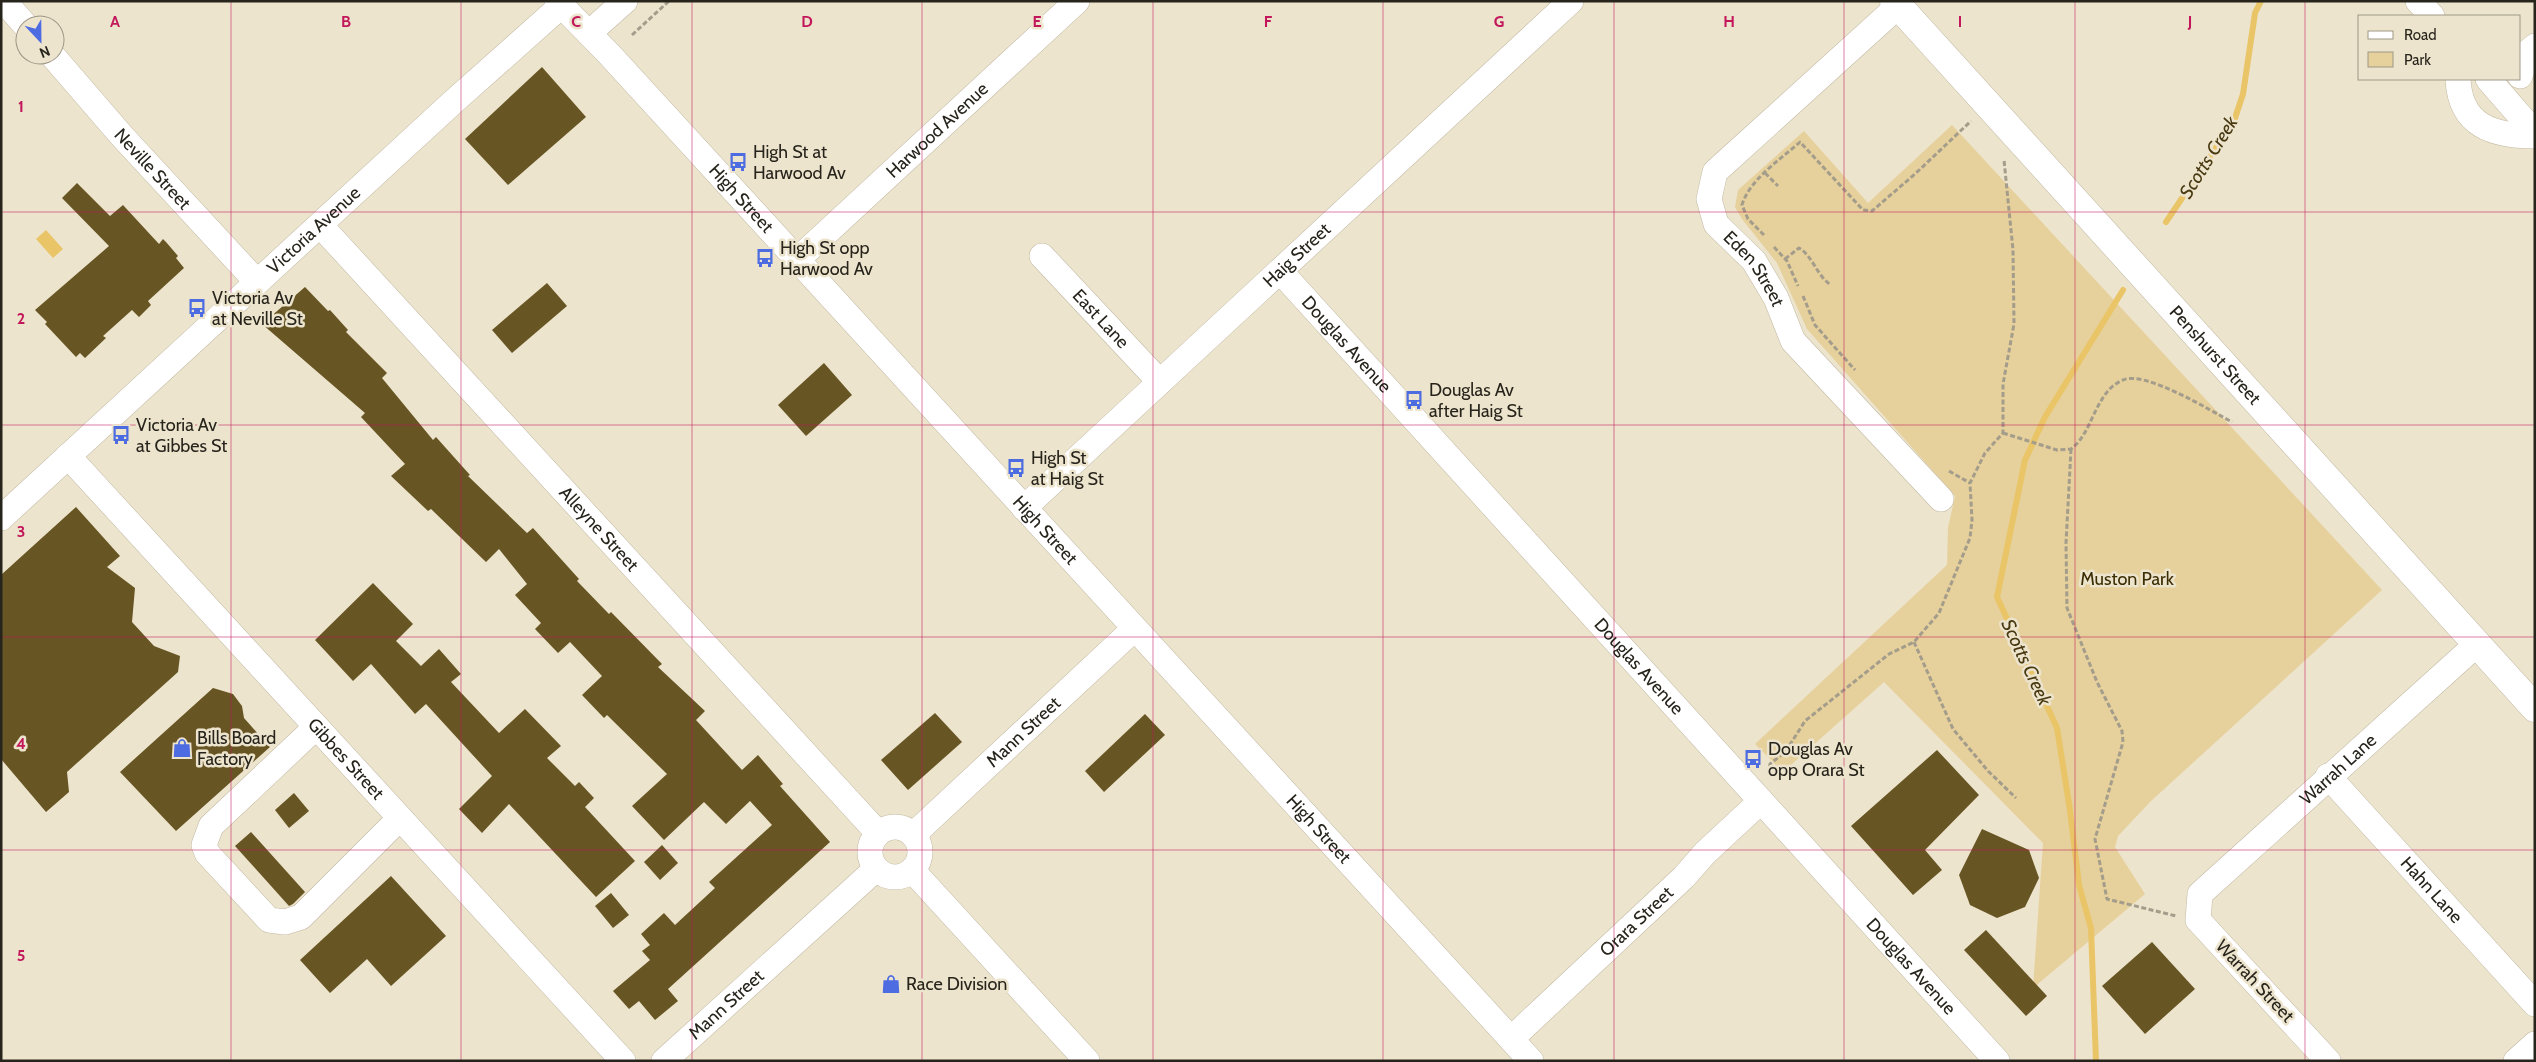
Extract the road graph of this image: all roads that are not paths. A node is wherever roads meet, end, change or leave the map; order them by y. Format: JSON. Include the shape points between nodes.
{"nodes":[{"id":1,"x":625,"y":1,"type":"edge"},
{"id":2,"x":1078,"y":1,"type":"edge"},
{"id":3,"x":1571,"y":1,"type":"edge"},
{"id":4,"x":2418,"y":1,"type":"edge"},
{"id":5,"x":559,"y":4,"type":"edge"},
{"id":6,"x":1896,"y":4,"type":"edge"},
{"id":7,"x":2431,"y":15,"type":"edge"},
{"id":8,"x":589,"y":33,"type":"junction"},
{"id":9,"x":2528,"y":50,"type":"edge"},
{"id":10,"x":61,"y":65,"type":"edge"},
{"id":11,"x":2521,"y":71,"type":"edge"},
{"id":12,"x":2458,"y":80,"type":"edge"},
{"id":13,"x":2519,"y":80,"type":"edge"},
{"id":14,"x":2492,"y":83,"type":"edge"},
{"id":15,"x":2516,"y":109,"type":"junction"},
{"id":16,"x":2535,"y":133,"type":"edge"},
{"id":17,"x":2535,"y":136,"type":"edge"},
{"id":18,"x":321,"y":226,"type":"junction"},
{"id":19,"x":1042,"y":256,"type":"dead end"},
{"id":20,"x":797,"y":260,"type":"junction"},
{"id":21,"x":1280,"y":271,"type":"junction"},
{"id":22,"x":257,"y":282,"type":"junction"},
{"id":23,"x":1160,"y":382,"type":"junction"},
{"id":24,"x":68,"y":456,"type":"junction"},
{"id":25,"x":1941,"y":499,"type":"dead end"},
{"id":26,"x":1024,"y":508,"type":"junction"},
{"id":27,"x":1,"y":518,"type":"edge"},
{"id":28,"x":1134,"y":629,"type":"junction"},
{"id":29,"x":2477,"y":644,"type":"junction"},
{"id":30,"x":2535,"y":708,"type":"edge"},
{"id":31,"x":316,"y":727,"type":"junction"},
{"id":32,"x":2328,"y":776,"type":"junction"},
{"id":33,"x":1760,"y":801,"type":"junction"},
{"id":34,"x":400,"y":818,"type":"junction"},
{"id":35,"x":878,"y":833,"type":"junction"},
{"id":36,"x":913,"y":835,"type":"junction"},
{"id":37,"x":876,"y":869,"type":"junction"},
{"id":38,"x":912,"y":870,"type":"junction"},
{"id":39,"x":2198,"y":920,"type":"joint"},
{"id":40,"x":2535,"y":1004,"type":"edge"},
{"id":41,"x":1511,"y":1039,"type":"junction"},
{"id":42,"x":2535,"y":1044,"type":"edge"},
{"id":43,"x":624,"y":1061,"type":"edge"},
{"id":44,"x":664,"y":1061,"type":"edge"},
{"id":45,"x":1087,"y":1061,"type":"edge"},
{"id":46,"x":1531,"y":1061,"type":"edge"},
{"id":47,"x":1997,"y":1061,"type":"edge"},
{"id":48,"x":2328,"y":1061,"type":"edge"},
{"id":49,"x":2516,"y":1061,"type":"edge"}],
"edges":[{"from":1,"to":8,"type":"street"},
{"from":2,"to":20,"type":"street","name":"Harwood Avenue"},
{"from":3,"to":21,"type":"street","name":"Haig Street"},
{"from":4,"to":7,"type":"street"},
{"from":5,"to":8,"type":"street","name":"High Street"},
{"from":5,"to":18,"type":"street","name":"Victoria Avenue"},
{"from":6,"to":25,"type":"street","name":"Eden Street","via":[[1715,172],[1709,199],[1716,224],[1754,261],[1776,298],[1793,341]]},
{"from":6,"to":29,"type":"main road","name":"Penshurst Street"},
{"from":8,"to":20,"type":"street","name":"High Street"},
{"from":9,"to":11,"type":"street"},
{"from":10,"to":22,"type":"street","name":"Neville Street"},
{"from":12,"to":17,"type":"street","via":[[2461,102],[2468,115],[2481,126],[2499,133]]},
{"from":13,"to":15,"type":"street"},
{"from":14,"to":15,"type":"street"},
{"from":15,"to":16,"type":"street"},
{"from":18,"to":22,"type":"street","name":"Victoria Avenue"},
{"from":18,"to":35,"type":"street","name":"Alleyne Street"},
{"from":19,"to":23,"type":"street","name":"East Lane"},
{"from":20,"to":26,"type":"street","name":"High Street"},
{"from":21,"to":23,"type":"street","name":"Haig Street"},
{"from":21,"to":33,"type":"street","name":"Douglas Avenue"},
{"from":22,"to":24,"type":"street","name":"Victoria Avenue"},
{"from":23,"to":26,"type":"street","name":"Haig Street"},
{"from":24,"to":27,"type":"street","name":"Victoria Avenue"},
{"from":24,"to":31,"type":"street","name":"Gibbes Street"},
{"from":26,"to":28,"type":"street","name":"High Street"},
{"from":28,"to":36,"type":"street","name":"Mann Street"},
{"from":28,"to":41,"type":"street","name":"High Street"},
{"from":29,"to":30,"type":"main road","name":"Penshurst Street"},
{"from":29,"to":32,"type":"street","name":"Warrah Lane"},
{"from":31,"to":34,"type":"street","name":"Gibbes Street"},
{"from":31,"to":34,"type":"street","via":[[211,826],[204,845],[207,853],[270,920],[285,922],[301,917]]},
{"from":32,"to":39,"type":"street","name":"Warrah Lane","via":[[2200,894]]},
{"from":32,"to":40,"type":"street","name":"Hahn Lane"},
{"from":33,"to":41,"type":"street","name":"Orara Street"},
{"from":33,"to":47,"type":"street","name":"Douglas Avenue"},
{"from":34,"to":43,"type":"street","name":"Gibbes Street"},
{"from":35,"to":36,"type":"street","via":[[885,828],[900,827]]},
{"from":35,"to":37,"type":"street","via":[[869,854]]},
{"from":36,"to":38,"type":"street","via":[[920,849],[917,864]]},
{"from":37,"to":38,"type":"street","via":[[890,877]]},
{"from":37,"to":44,"type":"street","name":"Mann Street"},
{"from":38,"to":45,"type":"street"},
{"from":39,"to":48,"type":"street","name":"Warrah Street"},
{"from":41,"to":46,"type":"street","name":"High Street"},
{"from":42,"to":49,"type":"street"}]}
